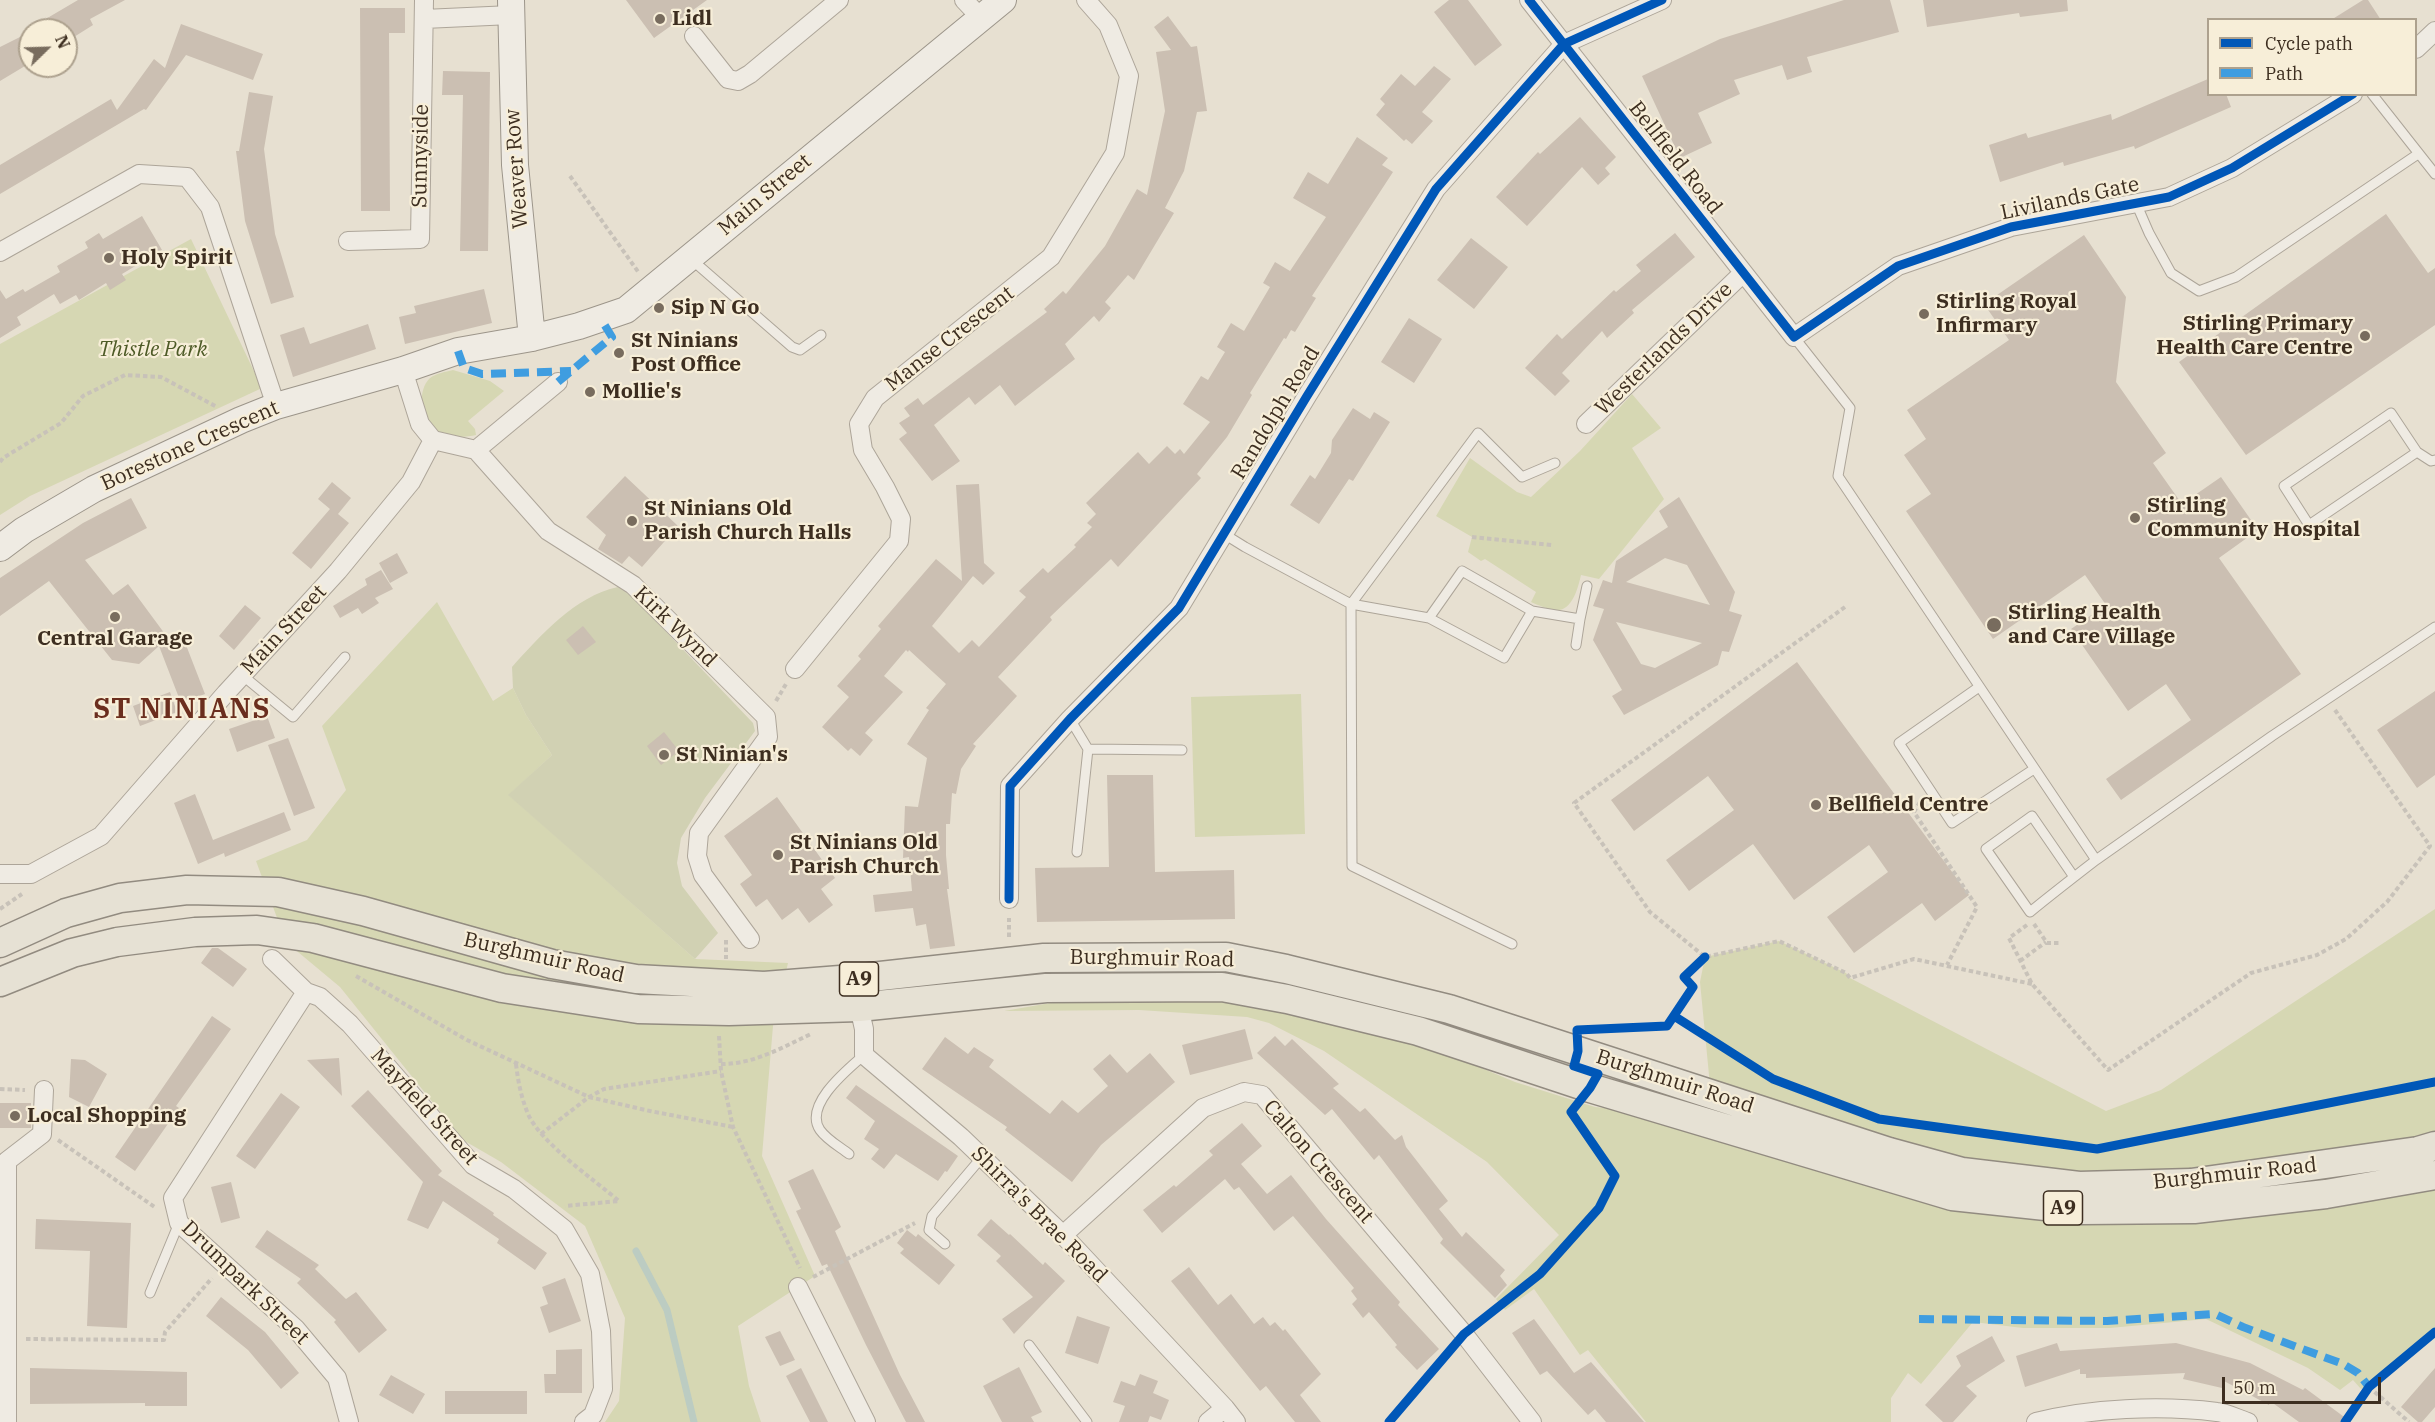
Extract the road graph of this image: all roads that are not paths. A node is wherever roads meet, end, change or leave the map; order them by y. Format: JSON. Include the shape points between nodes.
{"nodes":[{"id":1,"x":424,"y":0,"type":"edge"},
{"id":2,"x":839,"y":0,"type":"edge"},
{"id":3,"x":1003,"y":0,"type":"edge"},
{"id":4,"x":1086,"y":0,"type":"edge"},
{"id":5,"x":1529,"y":0,"type":"edge"},
{"id":6,"x":1662,"y":0,"type":"edge"},
{"id":7,"x":511,"y":7,"type":"edge"},
{"id":8,"x":972,"y":8,"type":"edge"},
{"id":9,"x":424,"y":19,"type":"junction"},
{"id":10,"x":2435,"y":31,"type":"edge"},
{"id":11,"x":694,"y":36,"type":"dead end"},
{"id":12,"x":1564,"y":44,"type":"junction"},
{"id":13,"x":2417,"y":47,"type":"edge"},
{"id":14,"x":2350,"y":96,"type":"edge"},
{"id":15,"x":2374,"y":96,"type":"edge"},
{"id":16,"x":2418,"y":154,"type":"junction"},
{"id":17,"x":2435,"y":174,"type":"edge"},
{"id":18,"x":2136,"y":203,"type":"junction"},
{"id":19,"x":348,"y":242,"type":"dead end"},
{"id":20,"x":0,"y":252,"type":"edge"},
{"id":21,"x":689,"y":257,"type":"junction"},
{"id":22,"x":1742,"y":274,"type":"junction"},
{"id":23,"x":821,"y":335,"type":"dead end"},
{"id":24,"x":1794,"y":337,"type":"junction"},
{"id":25,"x":532,"y":338,"type":"junction"},
{"id":26,"x":403,"y":370,"type":"junction"},
{"id":27,"x":558,"y":382,"type":"dead end"},
{"id":28,"x":276,"y":406,"type":"junction"},
{"id":29,"x":1586,"y":424,"type":"dead end"},
{"id":30,"x":433,"y":440,"type":"junction"},
{"id":31,"x":476,"y":450,"type":"junction"},
{"id":32,"x":2417,"y":452,"type":"junction"},
{"id":33,"x":2435,"y":460,"type":"edge"},
{"id":34,"x":1555,"y":463,"type":"dead end"},
{"id":35,"x":1224,"y":534,"type":"junction"},
{"id":36,"x":0,"y":548,"type":"edge"},
{"id":37,"x":1587,"y":586,"type":"dead end"},
{"id":38,"x":1351,"y":604,"type":"junction"},
{"id":39,"x":1532,"y":611,"type":"junction"},
{"id":40,"x":1429,"y":618,"type":"junction"},
{"id":41,"x":1580,"y":619,"type":"junction"},
{"id":42,"x":2435,"y":627,"type":"edge"},
{"id":43,"x":1576,"y":645,"type":"dead end"},
{"id":44,"x":345,"y":657,"type":"dead end"},
{"id":45,"x":795,"y":669,"type":"road end"},
{"id":46,"x":242,"y":675,"type":"junction"},
{"id":47,"x":1980,"y":687,"type":"junction"},
{"id":48,"x":1070,"y":719,"type":"junction"},
{"id":49,"x":1088,"y":749,"type":"junction"},
{"id":50,"x":1182,"y":750,"type":"dead end"},
{"id":51,"x":2034,"y":769,"type":"junction"},
{"id":52,"x":1077,"y":852,"type":"dead end"},
{"id":53,"x":2096,"y":860,"type":"junction"},
{"id":54,"x":0,"y":874,"type":"edge"},
{"id":55,"x":2074,"y":877,"type":"junction"},
{"id":56,"x":1009,"y":899,"type":"road end"},
{"id":57,"x":750,"y":939,"type":"dead end"},
{"id":58,"x":0,"y":943,"type":"edge"},
{"id":59,"x":1512,"y":944,"type":"dead end"},
{"id":60,"x":272,"y":958,"type":"dead end"},
{"id":61,"x":853,"y":979,"type":"junction"},
{"id":62,"x":0,"y":982,"type":"edge"},
{"id":63,"x":306,"y":992,"type":"junction"},
{"id":64,"x":859,"y":1007,"type":"junction"},
{"id":65,"x":864,"y":1055,"type":"junction"},
{"id":66,"x":44,"y":1090,"type":"road end"},
{"id":67,"x":2435,"y":1146,"type":"edge"},
{"id":68,"x":849,"y":1154,"type":"dead end"},
{"id":69,"x":982,"y":1157,"type":"junction"},
{"id":70,"x":2435,"y":1175,"type":"edge"},
{"id":71,"x":178,"y":1223,"type":"junction"},
{"id":72,"x":1063,"y":1235,"type":"junction"},
{"id":73,"x":945,"y":1244,"type":"dead end"},
{"id":74,"x":803,"y":1283,"type":"road end"},
{"id":75,"x":150,"y":1293,"type":"dead end"},
{"id":76,"x":1029,"y":1345,"type":"dead end"},
{"id":77,"x":1230,"y":1415,"type":"edge"},
{"id":78,"x":7,"y":1422,"type":"edge"},
{"id":79,"x":349,"y":1422,"type":"edge"},
{"id":80,"x":584,"y":1422,"type":"edge"},
{"id":81,"x":866,"y":1422,"type":"edge"},
{"id":82,"x":1087,"y":1422,"type":"edge"},
{"id":83,"x":1208,"y":1422,"type":"edge"},
{"id":84,"x":1532,"y":1422,"type":"edge"},
{"id":85,"x":2036,"y":1422,"type":"edge"},
{"id":86,"x":2248,"y":1422,"type":"edge"}],
"edges":[{"from":1,"to":9,"type":"street","name":"Sunnyside"},
{"from":2,"to":11,"type":"street","via":[[738,81],[728,79]]},
{"from":3,"to":8,"type":"main road","name":"Main Street"},
{"from":4,"to":45,"type":"street","name":"Manse Crescent","via":[[1107,25],[1129,76],[1115,153],[1051,257],[875,399],[859,424],[863,450],[901,519],[899,541]]},
{"from":5,"to":12,"type":"street","name":"Bellfield Road"},
{"from":6,"to":12,"type":"street","name":"Randolph Road"},
{"from":7,"to":9,"type":"street"},
{"from":7,"to":25,"type":"main road","name":"Weaver Row","via":[[515,165]]},
{"from":8,"to":21,"type":"main road","name":"Main Street"},
{"from":9,"to":19,"type":"street","name":"Sunnyside","via":[[420,240]]},
{"from":10,"to":13,"type":"street"},
{"from":12,"to":22,"type":"street","name":"Bellfield Road"},
{"from":12,"to":35,"type":"street","name":"Randolph Road","via":[[1436,189]]},
{"from":14,"to":18,"type":"street","name":"Livilands Gate","via":[[2232,168],[2169,197]]},
{"from":15,"to":16,"type":"lane"},
{"from":16,"to":17,"type":"lane"},
{"from":16,"to":18,"type":"lane","via":[[2235,277],[2199,291],[2171,273]]},
{"from":18,"to":24,"type":"street","name":"Livilands Gate","via":[[2011,227],[1898,266]]},
{"from":20,"to":28,"type":"street","via":[[139,174],[187,177],[210,207]]},
{"from":21,"to":23,"type":"lane","via":[[796,349],[810,345]]},
{"from":21,"to":25,"type":"main road","name":"Main Street","via":[[626,310]]},
{"from":22,"to":24,"type":"street","name":"Bellfield Road"},
{"from":22,"to":29,"type":"street","name":"Westerlands Drive"},
{"from":24,"to":47,"type":"lane","via":[[1850,408],[1838,476]]},
{"from":25,"to":26,"type":"main road","name":"Borestone Crescent","via":[[458,351]]},
{"from":26,"to":28,"type":"main road","name":"Borestone Crescent"},
{"from":26,"to":30,"type":"street","via":[[420,424]]},
{"from":27,"to":31,"type":"street"},
{"from":28,"to":36,"type":"main road","name":"Borestone Crescent","via":[[94,489]]},
{"from":30,"to":31,"type":"street"},
{"from":30,"to":46,"type":"street","name":"Main Street","via":[[411,482],[338,571]]},
{"from":31,"to":57,"type":"street","name":"Kirk Wynd","via":[[548,531],[633,585],[766,717],[768,737],[699,833],[697,856],[703,875]]},
{"from":32,"to":32,"type":"lane","via":[[2309,525],[2284,486],[2391,413]]},
{"from":32,"to":33,"type":"lane"},
{"from":34,"to":38,"type":"lane","via":[[1522,477],[1478,433]]},
{"from":35,"to":38,"type":"lane"},
{"from":35,"to":48,"type":"street","name":"Randolph Road","via":[[1179,608]]},
{"from":37,"to":41,"type":"lane"},
{"from":38,"to":40,"type":"lane"},
{"from":38,"to":59,"type":"lane","via":[[1352,866]]},
{"from":39,"to":40,"type":"lane","via":[[1462,571]]},
{"from":39,"to":40,"type":"lane","via":[[1504,658]]},
{"from":39,"to":41,"type":"lane"},
{"from":41,"to":43,"type":"lane"},
{"from":42,"to":53,"type":"lane"},
{"from":44,"to":46,"type":"lane","via":[[293,717]]},
{"from":46,"to":54,"type":"street","name":"Main Street","via":[[101,836],[31,874]]},
{"from":47,"to":51,"type":"lane"},
{"from":47,"to":51,"type":"lane","via":[[1899,743],[1928,788],[1952,823]]},
{"from":48,"to":49,"type":"lane"},
{"from":48,"to":56,"type":"street","name":"Randolph Road","via":[[1010,786]]},
{"from":49,"to":50,"type":"lane"},
{"from":49,"to":52,"type":"lane"},
{"from":51,"to":53,"type":"lane"},
{"from":53,"to":55,"type":"lane"},
{"from":55,"to":55,"type":"lane","via":[[2030,912],[1986,849],[2032,816]]},
{"from":58,"to":61,"type":"main road","name":"Burghmuir Road","number":"A9","via":[[66,913],[120,898],[188,890],[278,892],[363,911],[552,964],[636,979],[764,986]]},
{"from":60,"to":63,"type":"street","name":"Mayfield Street"},
{"from":61,"to":64,"type":"street"},
{"from":61,"to":67,"type":"main road","name":"Burghmuir Road","number":"A9","via":[[1056,958],[1226,957],[1449,1009],[1889,1152],[1962,1172],[2079,1186],[2191,1183]]},
{"from":62,"to":64,"type":"main road","name":"Burghmuir Road","number":"A9","via":[[72,952],[117,942],[195,932],[257,930],[313,938],[502,988],[638,1009]]},
{"from":63,"to":71,"type":"street","name":"Drumpark Street","via":[[173,1198]]},
{"from":63,"to":80,"type":"street","name":"Mayfield Street","via":[[320,997],[350,1024],[473,1165],[514,1189],[564,1229],[590,1274],[601,1330],[603,1389],[593,1415]]},
{"from":64,"to":65,"type":"street"},
{"from":64,"to":70,"type":"main road","name":"Burghmuir Road","number":"A9","via":[[1046,988],[1233,989],[1418,1031],[1590,1089],[1952,1197],[2083,1210],[2194,1209],[2326,1194]]},
{"from":65,"to":68,"type":"lane","via":[[823,1098],[817,1119],[819,1129]]},
{"from":65,"to":69,"type":"street","name":"Shirra's Brae Road"},
{"from":66,"to":78,"type":"street","via":[[42,1134],[7,1161]]},
{"from":69,"to":72,"type":"street","name":"Shirra's Brae Road"},
{"from":69,"to":73,"type":"lane","via":[[932,1216],[929,1230]]},
{"from":71,"to":75,"type":"lane"},
{"from":71,"to":79,"type":"street","name":"Drumpark Street","via":[[296,1329],[338,1378]]},
{"from":72,"to":77,"type":"street","name":"Shirra's Brae Road"},
{"from":72,"to":84,"type":"street","name":"Calton Crescent","via":[[1203,1108],[1244,1092],[1262,1095],[1464,1334]]},
{"from":74,"to":81,"type":"street"},
{"from":76,"to":82,"type":"lane"},
{"from":77,"to":83,"type":"street"},
{"from":85,"to":86,"type":"street","via":[[2080,1414],[2151,1409],[2219,1412]]}]}
